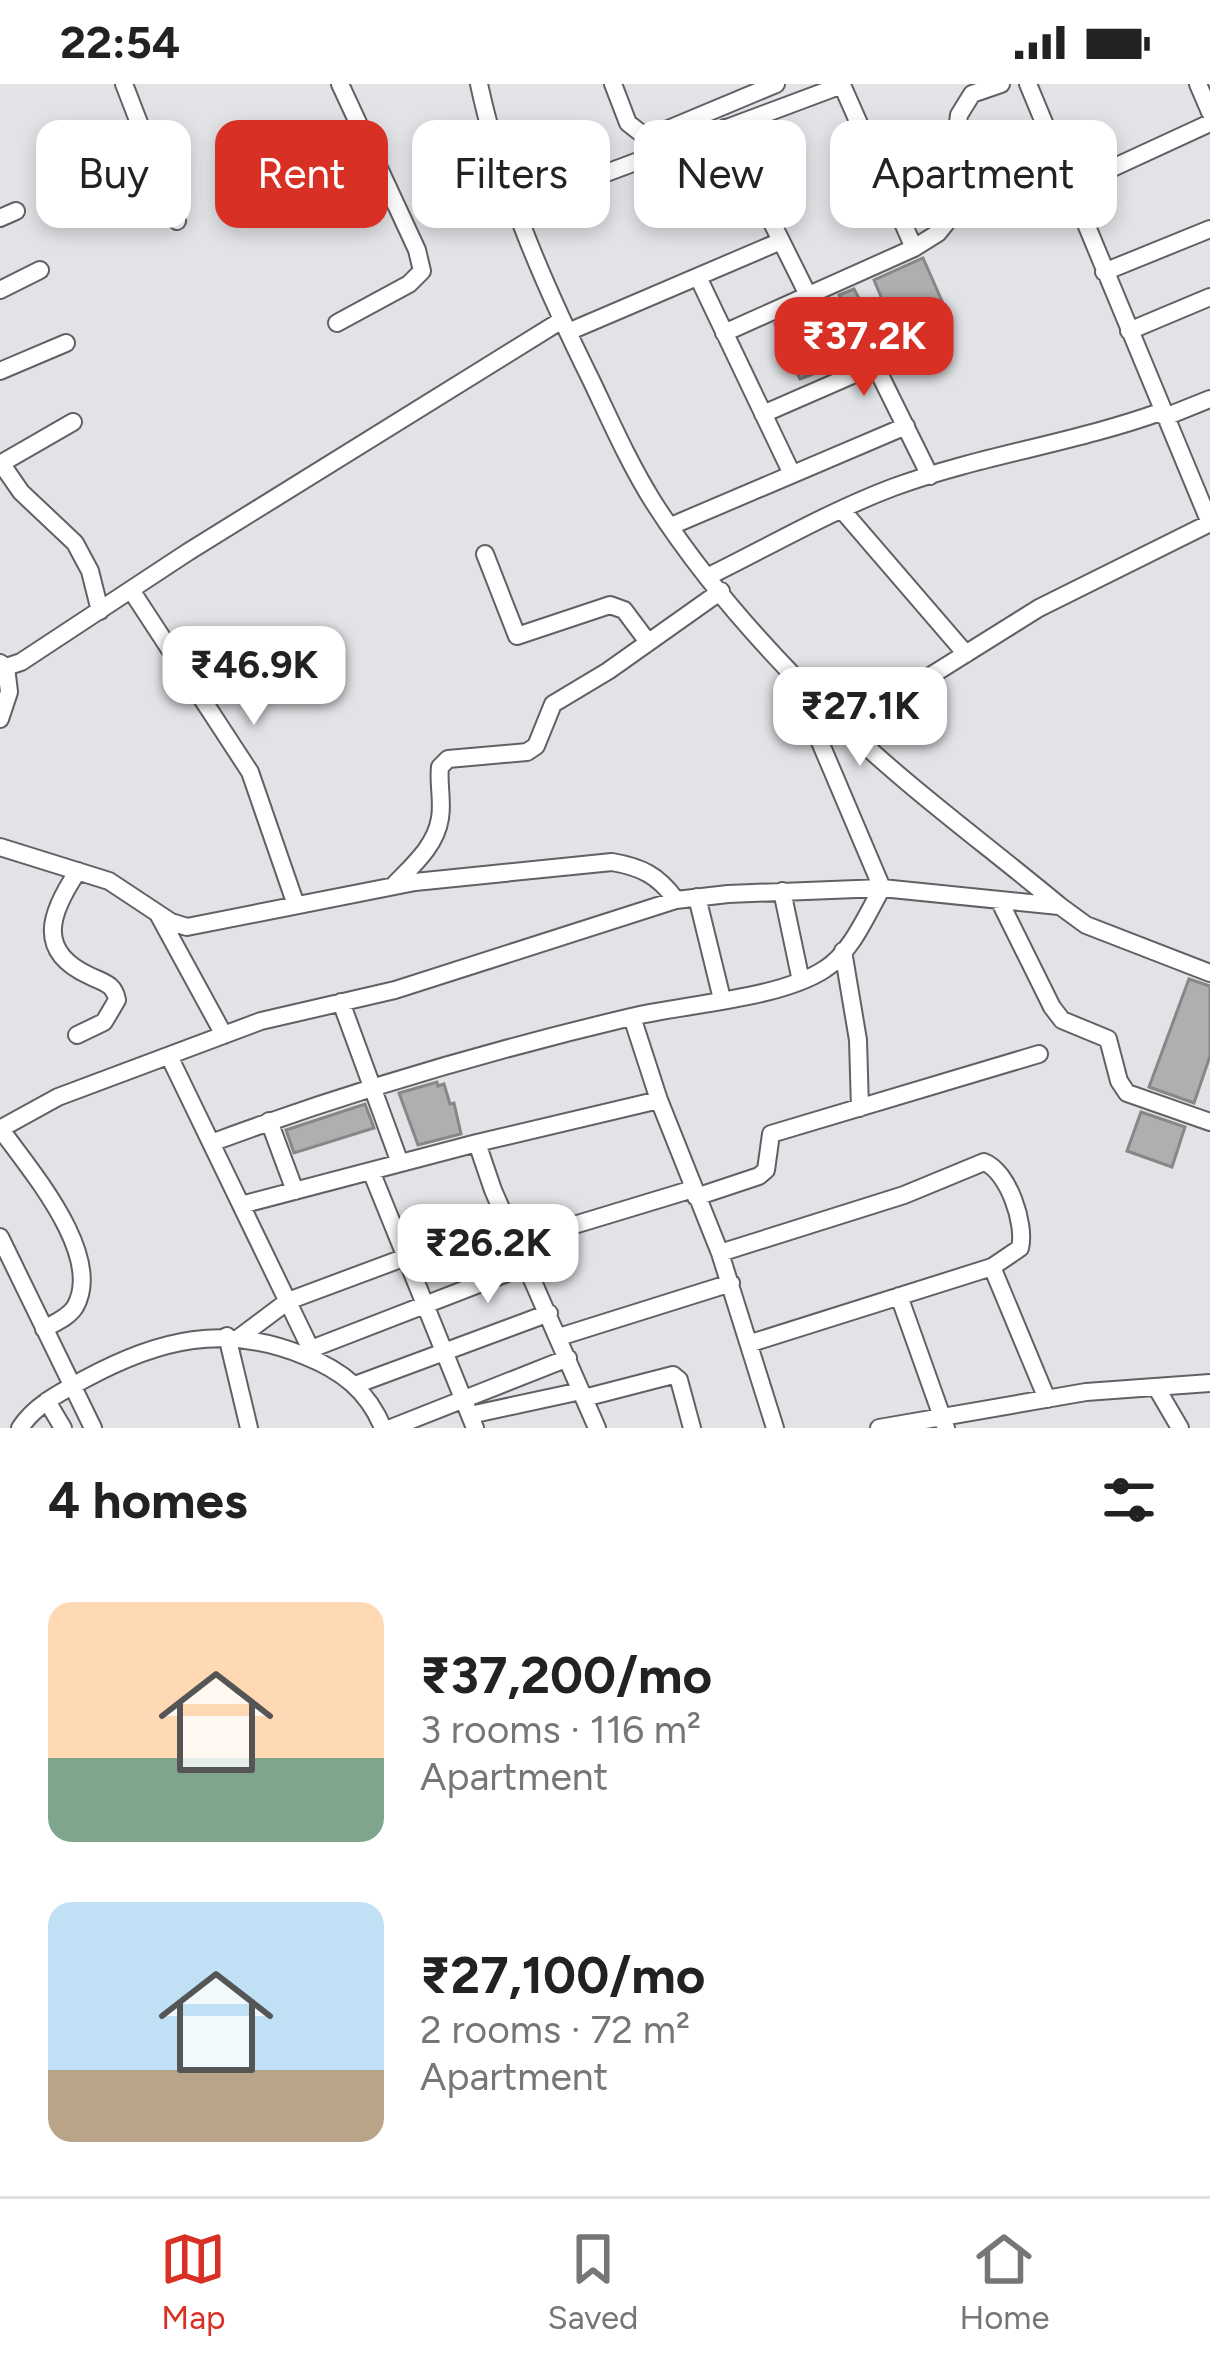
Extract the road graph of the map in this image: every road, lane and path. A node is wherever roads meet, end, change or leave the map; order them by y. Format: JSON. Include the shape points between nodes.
{"nodes":[{"id":1,"x":124,"y":84,"type":"edge"},
{"id":2,"x":340,"y":84,"type":"edge"},
{"id":3,"x":479,"y":84,"type":"edge"},
{"id":4,"x":613,"y":84,"type":"edge"},
{"id":5,"x":776,"y":84,"type":"edge"},
{"id":6,"x":1001,"y":84,"type":"edge"},
{"id":7,"x":1028,"y":84,"type":"edge"},
{"id":8,"x":1198,"y":84,"type":"edge"},
{"id":9,"x":1210,"y":112,"type":"edge"},
{"id":10,"x":138,"y":120,"type":"edge"},
{"id":11,"x":487,"y":120,"type":"edge"},
{"id":12,"x":747,"y":120,"type":"edge"},
{"id":13,"x":1042,"y":120,"type":"edge"},
{"id":14,"x":1210,"y":123,"type":"edge"},
{"id":15,"x":1117,"y":166,"type":"edge"},
{"id":16,"x":524,"y":228,"type":"edge"},
{"id":17,"x":775,"y":228,"type":"edge"},
{"id":18,"x":1086,"y":228,"type":"edge"},
{"id":19,"x":1210,"y":229,"type":"edge"},
{"id":20,"x":781,"y":241,"type":"junction"},
{"id":21,"x":914,"y":248,"type":"junction"},
{"id":22,"x":40,"y":270,"type":"dead end"},
{"id":23,"x":1104,"y":272,"type":"junction"},
{"id":24,"x":698,"y":277,"type":"junction"},
{"id":25,"x":0,"y":290,"type":"edge"},
{"id":26,"x":808,"y":296,"type":"junction"},
{"id":27,"x":1210,"y":297,"type":"edge"},
{"id":28,"x":337,"y":323,"type":"dead end"},
{"id":29,"x":565,"y":326,"type":"junction"},
{"id":30,"x":1129,"y":331,"type":"junction"},
{"id":31,"x":724,"y":333,"type":"junction"},
{"id":32,"x":67,"y":343,"type":"dead end"},
{"id":33,"x":0,"y":371,"type":"edge"},
{"id":34,"x":1210,"y":399,"type":"edge"},
{"id":35,"x":763,"y":413,"type":"junction"},
{"id":36,"x":1164,"y":414,"type":"junction"},
{"id":37,"x":73,"y":422,"type":"dead end"},
{"id":38,"x":906,"y":425,"type":"junction"},
{"id":39,"x":1,"y":463,"type":"edge"},
{"id":40,"x":792,"y":474,"type":"junction"},
{"id":41,"x":930,"y":476,"type":"junction"},
{"id":42,"x":842,"y":510,"type":"junction"},
{"id":43,"x":671,"y":526,"type":"junction"},
{"id":44,"x":485,"y":554,"type":"dead end"},
{"id":45,"x":709,"y":576,"type":"junction"},
{"id":46,"x":131,"y":590,"type":"junction"},
{"id":47,"x":721,"y":591,"type":"junction"},
{"id":48,"x":100,"y":611,"type":"junction"},
{"id":49,"x":648,"y":642,"type":"junction"},
{"id":50,"x":966,"y":654,"type":"junction"},
{"id":51,"x":3,"y":665,"type":"edge"},
{"id":52,"x":790,"y":671,"type":"junction"},
{"id":53,"x":0,"y":719,"type":"edge"},
{"id":54,"x":847,"y":728,"type":"junction"},
{"id":55,"x":0,"y":847,"type":"edge"},
{"id":56,"x":78,"y":872,"type":"junction"},
{"id":57,"x":393,"y":886,"type":"junction"},
{"id":58,"x":883,"y":888,"type":"junction"},
{"id":59,"x":782,"y":892,"type":"junction"},
{"id":60,"x":697,"y":897,"type":"junction"},
{"id":61,"x":676,"y":900,"type":"junction"},
{"id":62,"x":999,"y":900,"type":"junction"},
{"id":63,"x":296,"y":905,"type":"junction"},
{"id":64,"x":1060,"y":906,"type":"junction"},
{"id":65,"x":156,"y":911,"type":"junction"},
{"id":66,"x":843,"y":952,"type":"junction"},
{"id":67,"x":1210,"y":973,"type":"edge"},
{"id":68,"x":801,"y":981,"type":"junction"},
{"id":69,"x":722,"y":999,"type":"junction"},
{"id":70,"x":341,"y":1002,"type":"junction"},
{"id":71,"x":632,"y":1017,"type":"junction"},
{"id":72,"x":77,"y":1035,"type":"dead end"},
{"id":73,"x":224,"y":1035,"type":"junction"},
{"id":74,"x":1039,"y":1054,"type":"dead end"},
{"id":75,"x":169,"y":1056,"type":"junction"},
{"id":76,"x":370,"y":1088,"type":"junction"},
{"id":77,"x":658,"y":1100,"type":"junction"},
{"id":78,"x":860,"y":1108,"type":"junction"},
{"id":79,"x":268,"y":1121,"type":"junction"},
{"id":80,"x":1210,"y":1122,"type":"edge"},
{"id":81,"x":0,"y":1128,"type":"edge"},
{"id":82,"x":211,"y":1143,"type":"junction"},
{"id":83,"x":477,"y":1143,"type":"junction"},
{"id":84,"x":400,"y":1163,"type":"junction"},
{"id":85,"x":371,"y":1171,"type":"junction"},
{"id":86,"x":295,"y":1191,"type":"junction"},
{"id":87,"x":695,"y":1193,"type":"junction"},
{"id":88,"x":242,"y":1205,"type":"junction"},
{"id":89,"x":508,"y":1219,"type":"junction"},
{"id":90,"x":0,"y":1237,"type":"edge"},
{"id":91,"x":518,"y":1242,"type":"junction"},
{"id":92,"x":720,"y":1253,"type":"junction"},
{"id":93,"x":407,"y":1256,"type":"junction"},
{"id":94,"x":528,"y":1265,"type":"junction"},
{"id":95,"x":992,"y":1267,"type":"junction"},
{"id":96,"x":731,"y":1283,"type":"junction"},
{"id":97,"x":899,"y":1296,"type":"junction"},
{"id":98,"x":288,"y":1301,"type":"junction"},
{"id":99,"x":426,"y":1303,"type":"junction"},
{"id":100,"x":549,"y":1313,"type":"junction"},
{"id":101,"x":44,"y":1329,"type":"junction"},
{"id":102,"x":234,"y":1336,"type":"junction"},
{"id":103,"x":559,"y":1336,"type":"junction"},
{"id":104,"x":751,"y":1343,"type":"junction"},
{"id":105,"x":445,"y":1349,"type":"junction"},
{"id":106,"x":314,"y":1354,"type":"junction"},
{"id":107,"x":568,"y":1358,"type":"junction"},
{"id":108,"x":1210,"y":1383,"type":"edge"},
{"id":109,"x":355,"y":1385,"type":"junction"},
{"id":110,"x":71,"y":1387,"type":"junction"},
{"id":111,"x":1156,"y":1387,"type":"junction"},
{"id":112,"x":583,"y":1395,"type":"junction"},
{"id":113,"x":1047,"y":1399,"type":"junction"},
{"id":114,"x":46,"y":1401,"type":"junction"},
{"id":115,"x":470,"y":1414,"type":"edge"},
{"id":116,"x":943,"y":1423,"type":"edge"},
{"id":117,"x":20,"y":1428,"type":"edge"},
{"id":118,"x":63,"y":1428,"type":"edge"},
{"id":119,"x":93,"y":1428,"type":"edge"},
{"id":120,"x":248,"y":1428,"type":"edge"},
{"id":121,"x":387,"y":1428,"type":"edge"},
{"id":122,"x":596,"y":1428,"type":"edge"},
{"id":123,"x":692,"y":1428,"type":"edge"},
{"id":124,"x":775,"y":1428,"type":"edge"},
{"id":125,"x":879,"y":1428,"type":"edge"},
{"id":126,"x":1180,"y":1428,"type":"edge"}],
"edges":[{"from":1,"to":10,"type":"street"},
{"from":2,"to":28,"type":"street","via":[[422,271]]},
{"from":3,"to":11,"type":"street"},
{"from":4,"to":5,"type":"street","via":[[628,123],[647,138]]},
{"from":6,"to":21,"type":"street","via":[[972,94],[959,115],[946,223]]},
{"from":7,"to":13,"type":"street"},
{"from":8,"to":9,"type":"street"},
{"from":12,"to":21,"type":"street","via":[[842,86]]},
{"from":14,"to":15,"type":"street"},
{"from":16,"to":29,"type":"street"},
{"from":17,"to":20,"type":"street"},
{"from":18,"to":23,"type":"street"},
{"from":19,"to":23,"type":"street"},
{"from":20,"to":24,"type":"street"},
{"from":20,"to":26,"type":"street"},
{"from":21,"to":26,"type":"street"},
{"from":22,"to":25,"type":"street"},
{"from":23,"to":30,"type":"street"},
{"from":24,"to":29,"type":"street"},
{"from":24,"to":31,"type":"street"},
{"from":26,"to":31,"type":"street"},
{"from":27,"to":30,"type":"street"},
{"from":29,"to":43,"type":"street"},
{"from":29,"to":46,"type":"street"},
{"from":30,"to":36,"type":"street"},
{"from":31,"to":35,"type":"street"},
{"from":32,"to":33,"type":"street"},
{"from":34,"to":36,"type":"street"},
{"from":35,"to":38,"type":"street","via":[[872,368]]},
{"from":35,"to":40,"type":"street"},
{"from":36,"to":41,"type":"street"},
{"from":36,"to":50,"type":"street","via":[[1210,523]]},
{"from":37,"to":39,"type":"street"},
{"from":38,"to":40,"type":"street"},
{"from":38,"to":41,"type":"street"},
{"from":39,"to":48,"type":"street","via":[[76,543]]},
{"from":40,"to":43,"type":"street"},
{"from":41,"to":42,"type":"street"},
{"from":42,"to":45,"type":"street"},
{"from":42,"to":50,"type":"street"},
{"from":43,"to":45,"type":"street"},
{"from":44,"to":49,"type":"street","via":[[517,636],[610,604]]},
{"from":45,"to":47,"type":"street"},
{"from":46,"to":48,"type":"street"},
{"from":46,"to":63,"type":"street","via":[[250,772]]},
{"from":47,"to":49,"type":"street"},
{"from":47,"to":52,"type":"street"},
{"from":48,"to":51,"type":"street","via":[[21,662]]},
{"from":49,"to":57,"type":"street","via":[[554,704],[527,752],[448,759],[440,767],[437,830]]},
{"from":50,"to":54,"type":"street"},
{"from":51,"to":53,"type":"street","via":[[9,692]]},
{"from":52,"to":54,"type":"street"},
{"from":52,"to":58,"type":"street"},
{"from":54,"to":64,"type":"street"},
{"from":55,"to":56,"type":"street"},
{"from":56,"to":65,"type":"street","via":[[125,888]]},
{"from":56,"to":72,"type":"street","via":[[52,914],[56,943],[72,966],[111,986],[117,1000],[104,1022]]},
{"from":57,"to":61,"type":"street","via":[[612,862],[661,879]]},
{"from":57,"to":63,"type":"street"},
{"from":58,"to":59,"type":"street"},
{"from":58,"to":62,"type":"street"},
{"from":58,"to":66,"type":"street"},
{"from":59,"to":60,"type":"street"},
{"from":59,"to":68,"type":"street"},
{"from":60,"to":61,"type":"street"},
{"from":60,"to":69,"type":"street"},
{"from":61,"to":70,"type":"street"},
{"from":62,"to":64,"type":"street"},
{"from":62,"to":80,"type":"street","via":[[1052,1007],[1062,1020],[1108,1039],[1127,1093]]},
{"from":63,"to":65,"type":"street","via":[[187,927]]},
{"from":64,"to":67,"type":"street","via":[[1086,925]]},
{"from":65,"to":73,"type":"street"},
{"from":66,"to":68,"type":"street"},
{"from":66,"to":78,"type":"street"},
{"from":68,"to":69,"type":"street"},
{"from":69,"to":71,"type":"street"},
{"from":70,"to":73,"type":"street"},
{"from":70,"to":76,"type":"street"},
{"from":71,"to":76,"type":"street"},
{"from":71,"to":77,"type":"street"},
{"from":73,"to":75,"type":"street"},
{"from":74,"to":78,"type":"street"},
{"from":75,"to":81,"type":"street"},
{"from":75,"to":82,"type":"street"},
{"from":76,"to":79,"type":"street"},
{"from":76,"to":84,"type":"street"},
{"from":77,"to":83,"type":"street"},
{"from":77,"to":87,"type":"street"},
{"from":78,"to":87,"type":"street","via":[[771,1134],[759,1176]]},
{"from":79,"to":82,"type":"street"},
{"from":79,"to":86,"type":"street"},
{"from":81,"to":101,"type":"street","via":[[61,1216],[80,1263],[74,1309]]},
{"from":82,"to":88,"type":"street"},
{"from":83,"to":84,"type":"street"},
{"from":83,"to":89,"type":"street"},
{"from":84,"to":85,"type":"street"},
{"from":85,"to":86,"type":"street"},
{"from":85,"to":93,"type":"street"},
{"from":86,"to":88,"type":"street"},
{"from":87,"to":91,"type":"street"},
{"from":87,"to":92,"type":"street"},
{"from":88,"to":98,"type":"street"},
{"from":89,"to":91,"type":"street"},
{"from":89,"to":93,"type":"street"},
{"from":90,"to":101,"type":"street"},
{"from":91,"to":94,"type":"street"},
{"from":92,"to":95,"type":"street","via":[[984,1162],[1002,1178],[1023,1237],[1014,1255]]},
{"from":92,"to":96,"type":"street"},
{"from":93,"to":98,"type":"street"},
{"from":93,"to":99,"type":"street"},
{"from":94,"to":99,"type":"street"},
{"from":94,"to":100,"type":"street"},
{"from":95,"to":97,"type":"street"},
{"from":95,"to":113,"type":"street"},
{"from":96,"to":103,"type":"street"},
{"from":96,"to":104,"type":"street"},
{"from":97,"to":104,"type":"street"},
{"from":97,"to":116,"type":"street"},
{"from":98,"to":102,"type":"street"},
{"from":98,"to":106,"type":"street"},
{"from":99,"to":105,"type":"street"},
{"from":99,"to":106,"type":"street"},
{"from":100,"to":103,"type":"street"},
{"from":100,"to":105,"type":"street"},
{"from":101,"to":110,"type":"street"},
{"from":102,"to":106,"type":"street"},
{"from":102,"to":110,"type":"street","via":[[137,1354]]},
{"from":102,"to":120,"type":"street"},
{"from":103,"to":107,"type":"street"},
{"from":104,"to":124,"type":"street"},
{"from":105,"to":109,"type":"street"},
{"from":105,"to":115,"type":"street"},
{"from":106,"to":109,"type":"street"},
{"from":107,"to":112,"type":"street"},
{"from":107,"to":115,"type":"street"},
{"from":108,"to":111,"type":"street"},
{"from":109,"to":121,"type":"street"},
{"from":110,"to":114,"type":"street"},
{"from":110,"to":119,"type":"street"},
{"from":111,"to":113,"type":"street"},
{"from":111,"to":126,"type":"street"},
{"from":112,"to":115,"type":"street"},
{"from":112,"to":122,"type":"street"},
{"from":112,"to":123,"type":"street","via":[[673,1375]]},
{"from":113,"to":116,"type":"street"},
{"from":114,"to":117,"type":"street"},
{"from":114,"to":118,"type":"street"},
{"from":115,"to":121,"type":"street"},
{"from":116,"to":125,"type":"street"}]}
